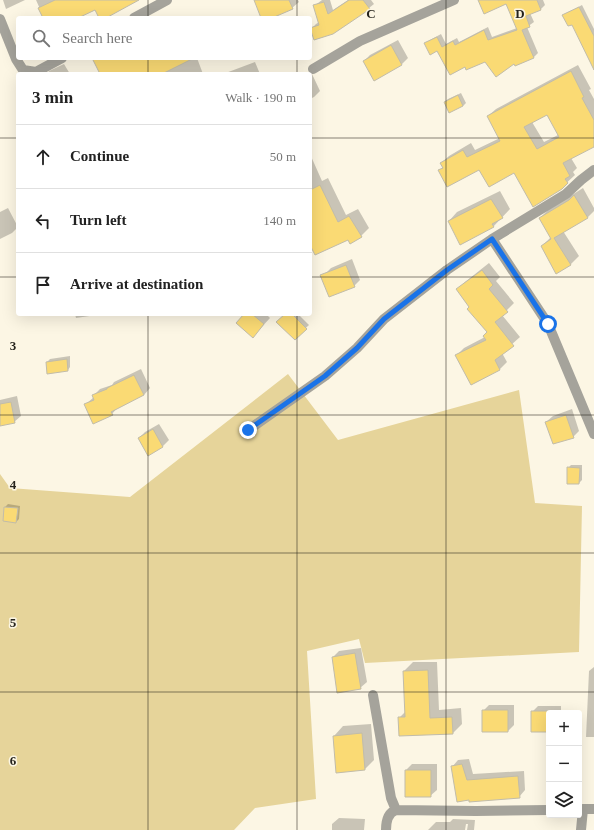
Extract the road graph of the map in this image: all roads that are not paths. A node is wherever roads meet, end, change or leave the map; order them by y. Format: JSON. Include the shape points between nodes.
{"nodes":[{"id":1,"x":167,"y":0,"type":"edge"},
{"id":2,"x":454,"y":0,"type":"edge"},
{"id":3,"x":138,"y":16,"type":"edge"},
{"id":4,"x":0,"y":19,"type":"edge"},
{"id":5,"x":16,"y":60,"type":"edge"},
{"id":6,"x":16,"y":60,"type":"edge"},
{"id":7,"x":58,"y":60,"type":"edge"},
{"id":8,"x":313,"y":69,"type":"dead end"},
{"id":9,"x":36,"y":72,"type":"edge"},
{"id":10,"x":36,"y":72,"type":"edge"},
{"id":11,"x":594,"y":170,"type":"edge"},
{"id":12,"x":492,"y":239,"type":"junction"},
{"id":13,"x":248,"y":430,"type":"dead end"},
{"id":14,"x":594,"y":434,"type":"edge"},
{"id":15,"x":373,"y":695,"type":"dead end"},
{"id":16,"x":582,"y":809,"type":"edge"},
{"id":17,"x":594,"y":809,"type":"edge"},
{"id":18,"x":396,"y":810,"type":"junction"},
{"id":19,"x":546,"y":810,"type":"edge"},
{"id":20,"x":581,"y":818,"type":"edge"},
{"id":21,"x":386,"y":830,"type":"edge"},
{"id":22,"x":581,"y":830,"type":"edge"}],
"edges":[{"from":1,"to":3,"type":"street"},
{"from":2,"to":8,"type":"street","via":[[360,42]]},
{"from":4,"to":6,"type":"street"},
{"from":5,"to":10,"type":"street","via":[[23,70]]},
{"from":7,"to":9,"type":"street"},
{"from":11,"to":12,"type":"street","via":[[566,194]]},
{"from":12,"to":13,"type":"street","via":[[384,319],[357,348],[325,376]]},
{"from":12,"to":14,"type":"street","via":[[548,324]]},
{"from":15,"to":18,"type":"street","via":[[391,798]]},
{"from":16,"to":17,"type":"street"},
{"from":18,"to":19,"type":"street"},
{"from":18,"to":21,"type":"street","via":[[390,814]]},
{"from":20,"to":22,"type":"street"}]}
